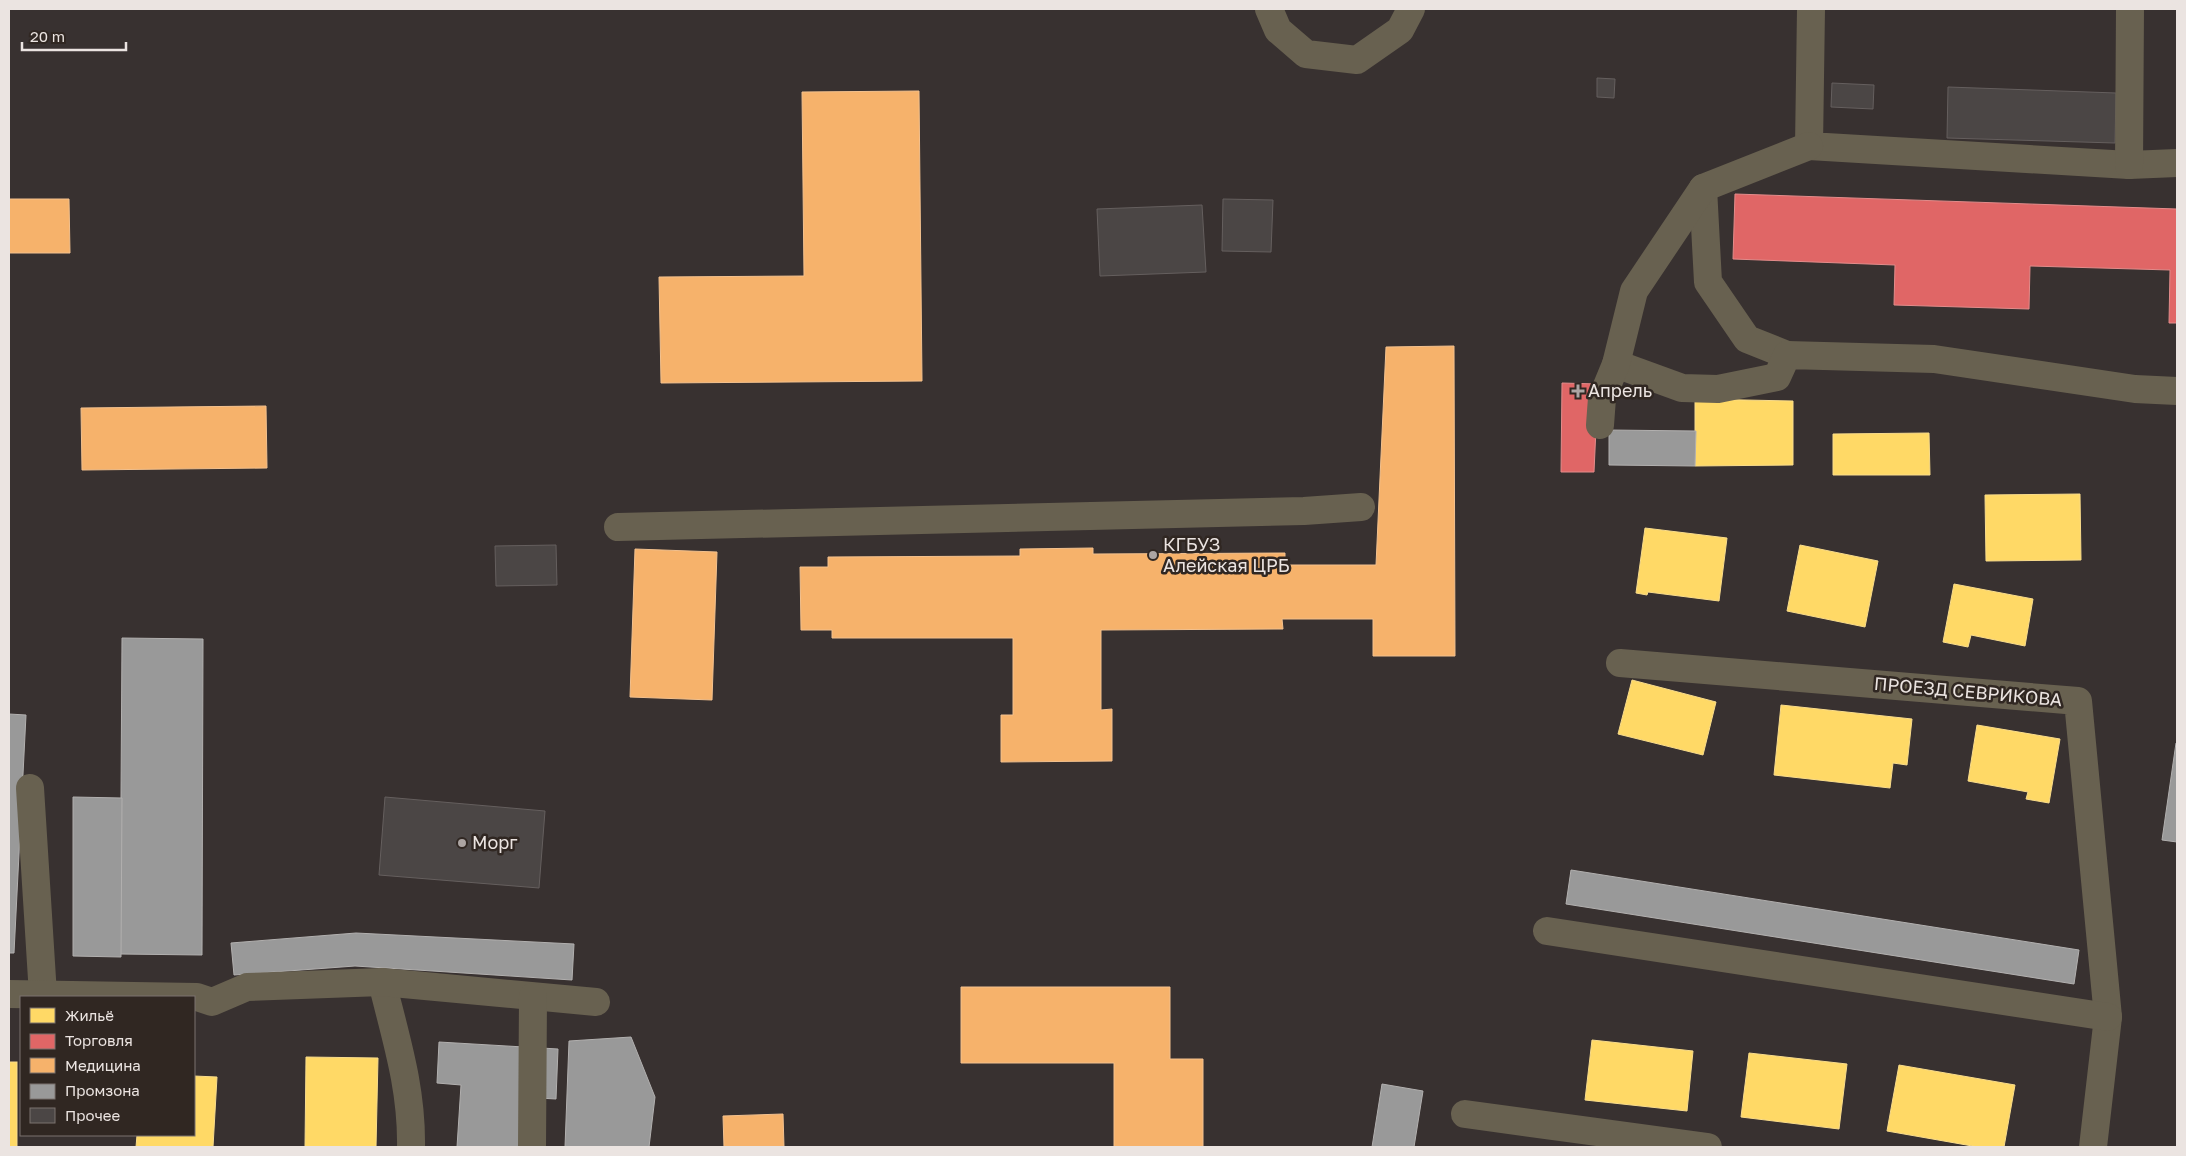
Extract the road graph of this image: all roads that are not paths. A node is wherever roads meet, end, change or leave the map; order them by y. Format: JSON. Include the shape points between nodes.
{"nodes":[{"id":1,"x":1270,"y":9,"type":"edge"},
{"id":2,"x":1411,"y":9,"type":"edge"},
{"id":3,"x":1811,"y":9,"type":"edge"},
{"id":4,"x":2130,"y":9,"type":"edge"},
{"id":5,"x":1809,"y":146,"type":"junction"},
{"id":6,"x":2177,"y":163,"type":"edge"},
{"id":7,"x":2129,"y":165,"type":"junction"},
{"id":8,"x":1703,"y":188,"type":"junction"},
{"id":9,"x":1787,"y":355,"type":"junction"},
{"id":10,"x":1616,"y":364,"type":"junction"},
{"id":11,"x":2177,"y":392,"type":"edge"},
{"id":12,"x":1600,"y":425,"type":"dead end"},
{"id":13,"x":1361,"y":507,"type":"dead end"},
{"id":14,"x":618,"y":527,"type":"dead end"},
{"id":15,"x":1620,"y":663,"type":"dead end"},
{"id":16,"x":30,"y":788,"type":"dead end"},
{"id":17,"x":1547,"y":931,"type":"dead end"},
{"id":18,"x":382,"y":982,"type":"junction"},
{"id":19,"x":9,"y":994,"type":"edge"},
{"id":20,"x":43,"y":995,"type":"junction"},
{"id":21,"x":120,"y":996,"type":"edge"},
{"id":22,"x":195,"y":997,"type":"edge"},
{"id":23,"x":533,"y":998,"type":"junction"},
{"id":24,"x":596,"y":1002,"type":"dead end"},
{"id":25,"x":2108,"y":1017,"type":"junction"},
{"id":26,"x":1465,"y":1114,"type":"dead end"},
{"id":27,"x":411,"y":1147,"type":"edge"},
{"id":28,"x":532,"y":1147,"type":"edge"},
{"id":29,"x":1708,"y":1147,"type":"edge"},
{"id":30,"x":2093,"y":1147,"type":"edge"}],
"edges":[{"from":1,"to":2,"type":"street","via":[[1278,30],[1306,54],[1357,60],[1400,30]]},
{"from":3,"to":5,"type":"street"},
{"from":4,"to":7,"type":"street"},
{"from":5,"to":7,"type":"street"},
{"from":5,"to":8,"type":"street"},
{"from":6,"to":7,"type":"street"},
{"from":8,"to":9,"type":"street","via":[[1708,282],[1747,339]]},
{"from":8,"to":10,"type":"street","via":[[1634,291]]},
{"from":9,"to":10,"type":"street","via":[[1776,377],[1718,389],[1682,388]]},
{"from":9,"to":11,"type":"street","via":[[1934,359],[2135,389]]},
{"from":10,"to":12,"type":"street","via":[[1602,398]]},
{"from":13,"to":14,"type":"street"},
{"from":15,"to":25,"type":"street","name":"ПРОЕЗД СЕВРИКОВА","via":[[2078,701]]},
{"from":16,"to":20,"type":"street"},
{"from":17,"to":25,"type":"street"},
{"from":18,"to":22,"type":"street","via":[[247,987],[212,1002]]},
{"from":18,"to":23,"type":"street"},
{"from":18,"to":27,"type":"street","via":[[408,1082]]},
{"from":19,"to":20,"type":"street"},
{"from":20,"to":21,"type":"street"},
{"from":23,"to":24,"type":"street"},
{"from":23,"to":28,"type":"street"},
{"from":25,"to":30,"type":"street","name":"ПРОЕЗД СЕВРИКОВА"},
{"from":26,"to":29,"type":"street"}]}
